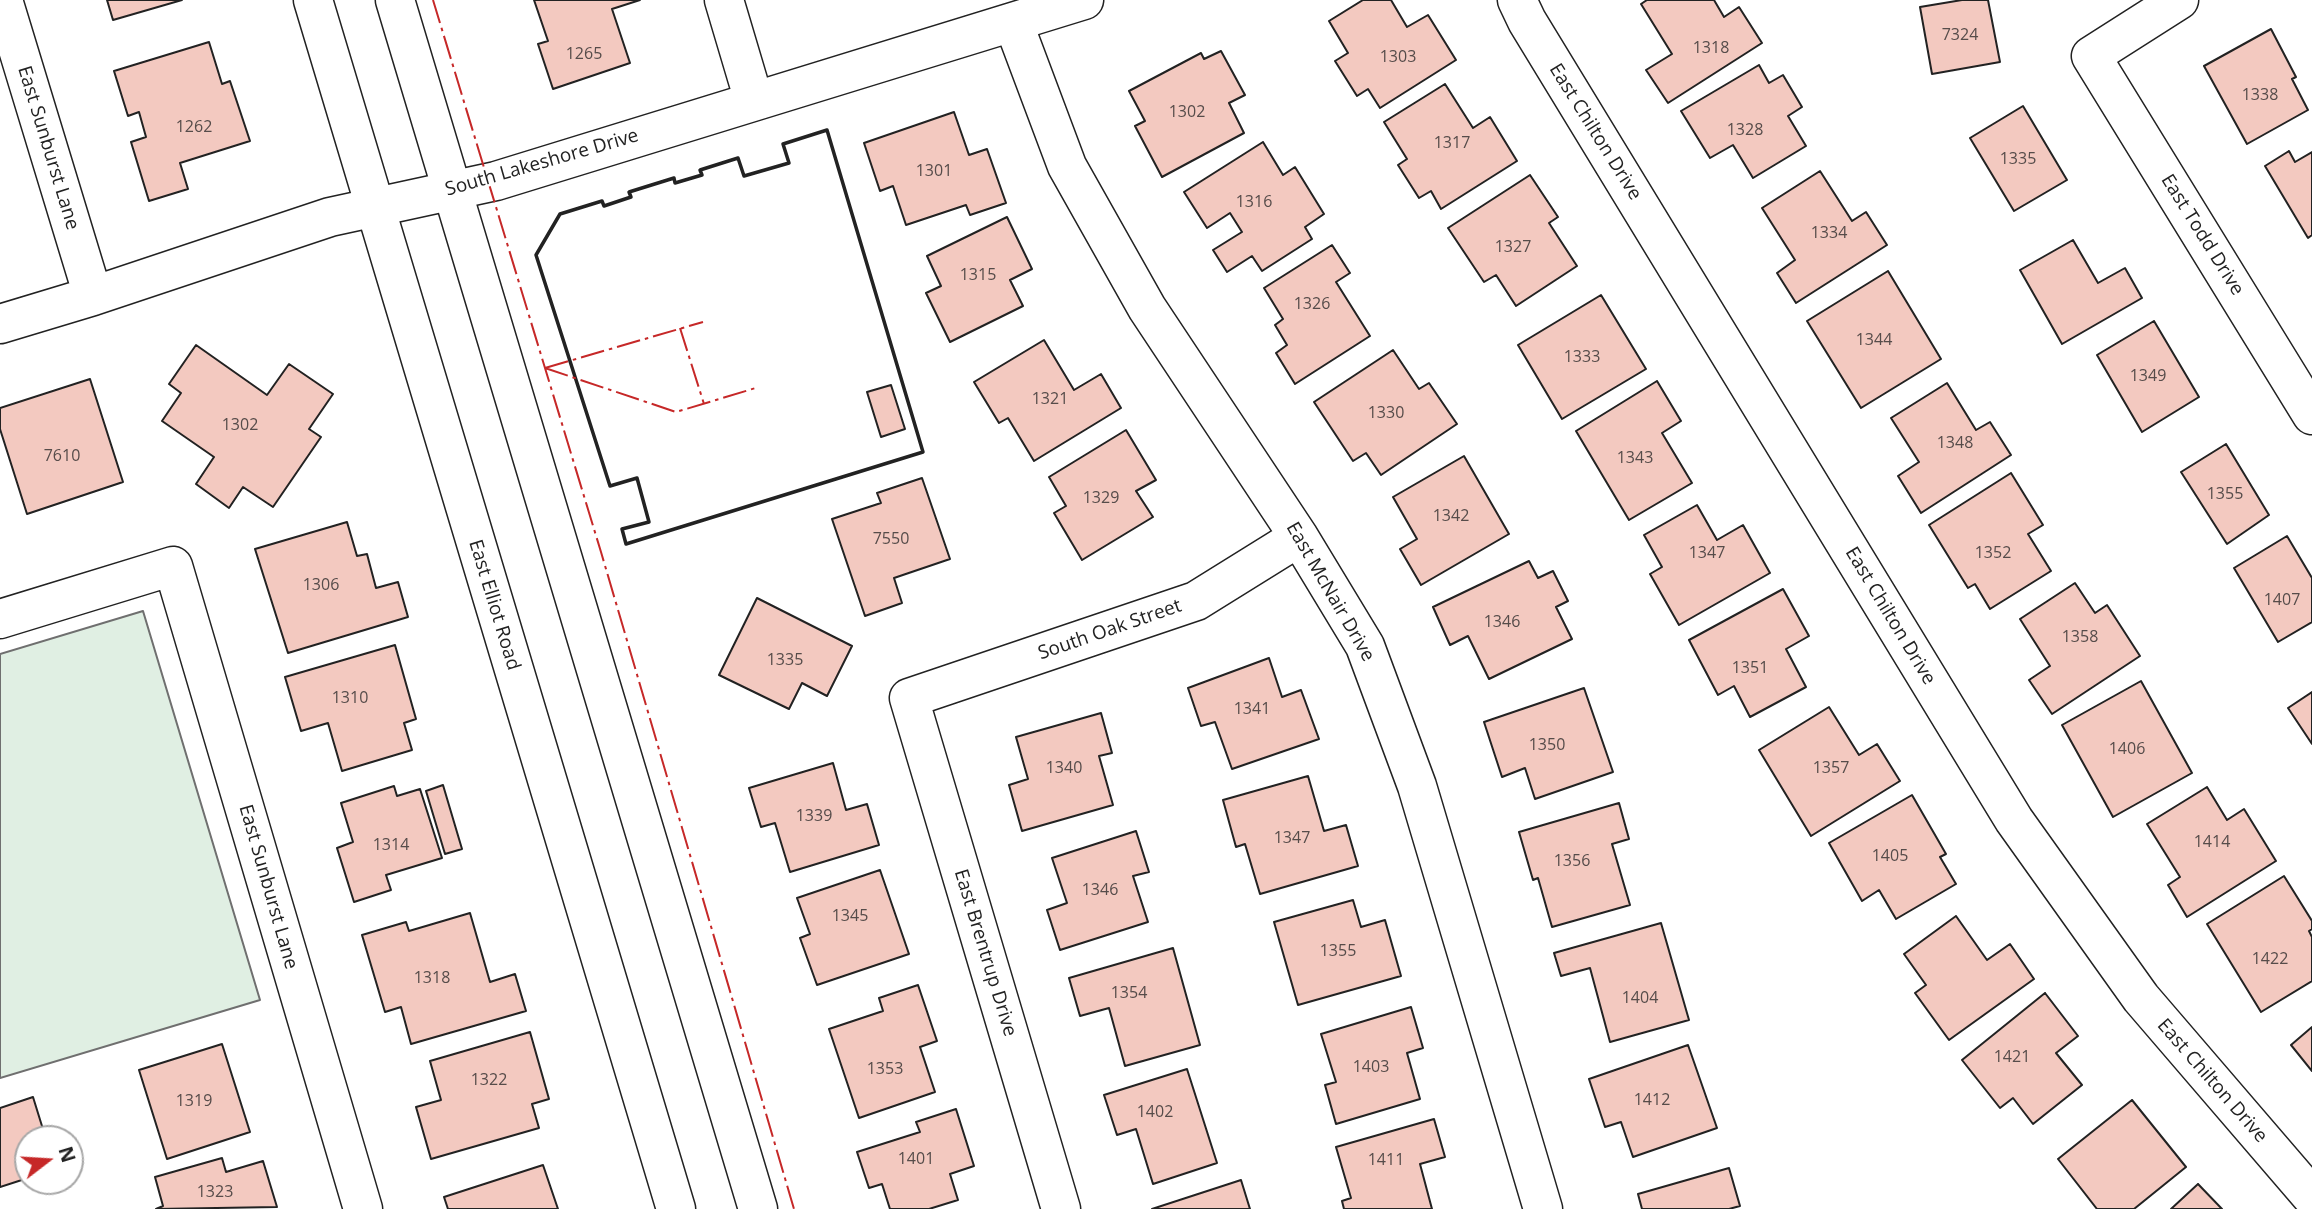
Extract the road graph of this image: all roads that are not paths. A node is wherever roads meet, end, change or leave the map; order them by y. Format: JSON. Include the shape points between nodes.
{"nodes":[{"id":1,"x":3,"y":0,"type":"edge"},
{"id":2,"x":313,"y":0,"type":"edge"},
{"id":3,"x":395,"y":0,"type":"edge"},
{"id":4,"x":724,"y":0,"type":"edge"},
{"id":5,"x":1084,"y":0,"type":"edge"},
{"id":6,"x":1517,"y":0,"type":"edge"},
{"id":7,"x":2179,"y":0,"type":"edge"},
{"id":8,"x":1013,"y":22,"type":"junction"},
{"id":9,"x":754,"y":101,"type":"junction"},
{"id":10,"x":452,"y":190,"type":"junction"},
{"id":11,"x":374,"y":207,"type":"junction"},
{"id":12,"x":93,"y":296,"type":"junction"},
{"id":13,"x":0,"y":324,"type":"edge"},
{"id":14,"x":2312,"y":415,"type":"edge"},
{"id":15,"x":1299,"y":537,"type":"junction"},
{"id":16,"x":0,"y":619,"type":"edge"},
{"id":17,"x":909,"y":698,"type":"joint"},
{"id":18,"x":2312,"y":1197,"type":"edge"},
{"id":19,"x":363,"y":1209,"type":"edge"},
{"id":20,"x":676,"y":1209,"type":"edge"},
{"id":21,"x":758,"y":1209,"type":"edge"},
{"id":22,"x":1061,"y":1209,"type":"edge"},
{"id":23,"x":1543,"y":1209,"type":"edge"}],
"edges":[{"from":1,"to":12,"type":"street","name":"East Sunburst Lane"},
{"from":2,"to":11,"type":"street","name":"East Elliot Road"},
{"from":3,"to":10,"type":"street"},
{"from":4,"to":9,"type":"street"},
{"from":5,"to":8,"type":"street","name":"South Lakeshore Drive"},
{"from":6,"to":18,"type":"street","name":"East Chilton Drive","via":[[2014,820],[2141,998]]},
{"from":7,"to":14,"type":"street","name":"East Todd Drive","via":[[2091,56]]},
{"from":8,"to":9,"type":"street","name":"South Lakeshore Drive"},
{"from":8,"to":15,"type":"street","name":"East McNair Drive","via":[[1067,166],[1147,308]]},
{"from":9,"to":10,"type":"street","name":"South Lakeshore Drive","via":[[496,181]]},
{"from":10,"to":11,"type":"street","name":"South Lakeshore Drive"},
{"from":10,"to":21,"type":"street"},
{"from":11,"to":12,"type":"street","name":"South Lakeshore Drive","via":[[330,217]]},
{"from":11,"to":20,"type":"street","name":"East Elliot Road"},
{"from":12,"to":13,"type":"street","name":"South Lakeshore Drive"},
{"from":15,"to":17,"type":"street","name":"South Oak Street","via":[[1196,601]]},
{"from":15,"to":23,"type":"street","name":"East McNair Drive","via":[[1365,646],[1417,786]]},
{"from":16,"to":19,"type":"street","name":"East Sunburst Lane","via":[[173,566]]},
{"from":17,"to":22,"type":"street","name":"East Brentrup Drive"}]}
